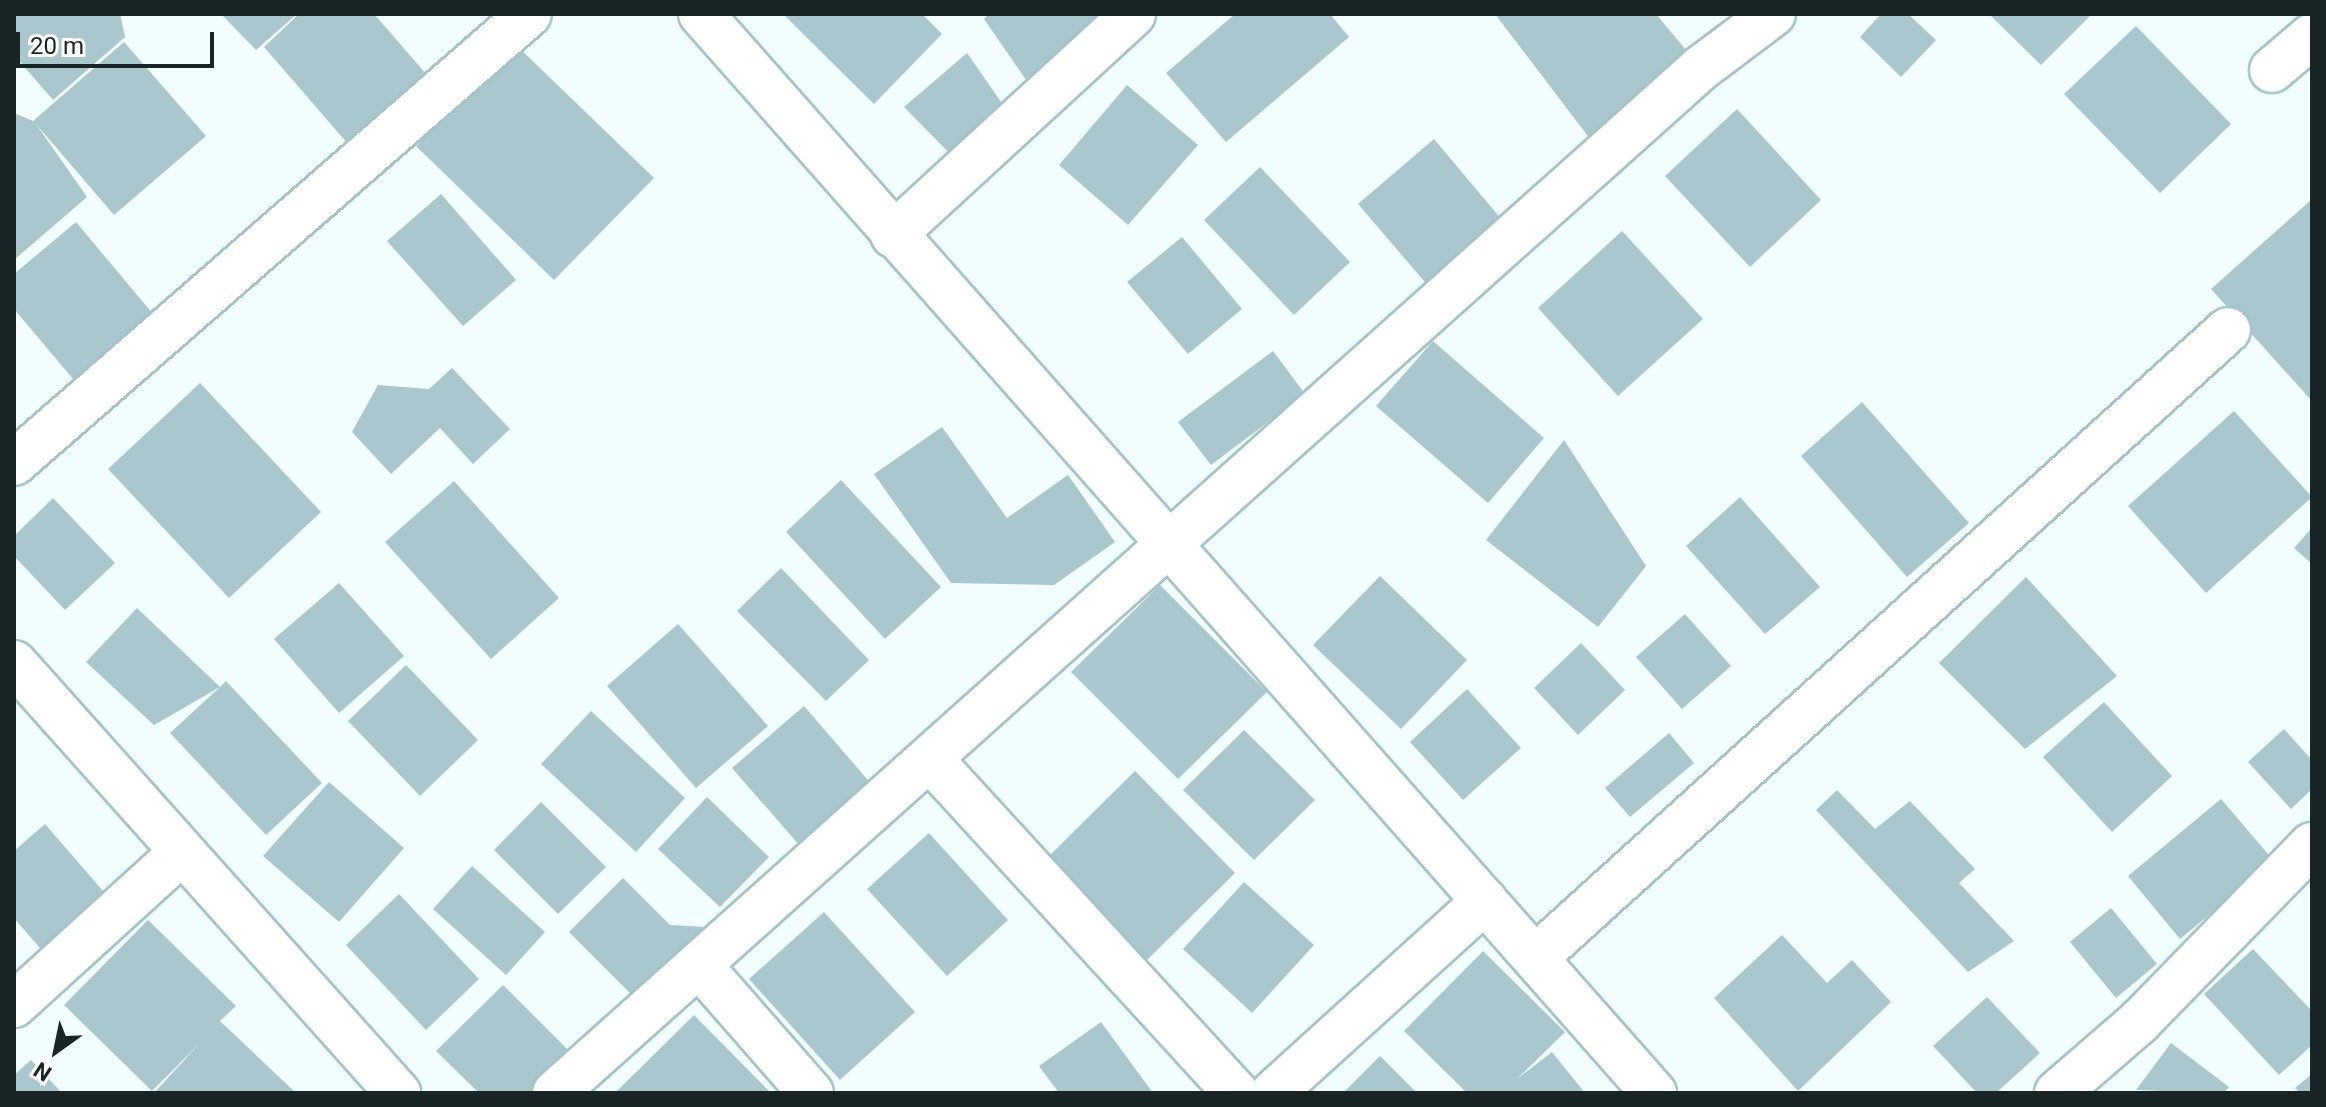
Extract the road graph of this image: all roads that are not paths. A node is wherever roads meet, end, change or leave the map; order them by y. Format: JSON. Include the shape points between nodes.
{"nodes":[{"id":1,"x":529,"y":14,"type":"edge"},
{"id":2,"x":701,"y":14,"type":"edge"},
{"id":3,"x":1133,"y":14,"type":"edge"},
{"id":4,"x":1757,"y":19,"type":"edge"},
{"id":5,"x":2312,"y":36,"type":"edge"},
{"id":6,"x":2272,"y":70,"type":"dead end"},
{"id":7,"x":893,"y":235,"type":"junction"},
{"id":8,"x":2228,"y":330,"type":"dead end"},
{"id":9,"x":14,"y":463,"type":"edge"},
{"id":10,"x":1170,"y":545,"type":"junction"},
{"id":11,"x":14,"y":663,"type":"edge"},
{"id":12,"x":930,"y":759,"type":"junction"},
{"id":13,"x":2312,"y":845,"type":"edge"},
{"id":14,"x":180,"y":854,"type":"junction"},
{"id":15,"x":1485,"y":901,"type":"junction"},
{"id":16,"x":1535,"y":958,"type":"junction"},
{"id":17,"x":699,"y":965,"type":"junction"},
{"id":18,"x":14,"y":1005,"type":"edge"},
{"id":19,"x":398,"y":1093,"type":"edge"},
{"id":20,"x":555,"y":1093,"type":"edge"},
{"id":21,"x":811,"y":1093,"type":"edge"},
{"id":22,"x":1236,"y":1093,"type":"edge"},
{"id":23,"x":1273,"y":1093,"type":"edge"},
{"id":24,"x":1654,"y":1093,"type":"edge"},
{"id":25,"x":2057,"y":1093,"type":"edge"}],
"edges":[{"from":1,"to":9,"type":"street"},
{"from":2,"to":7,"type":"street"},
{"from":3,"to":7,"type":"street"},
{"from":4,"to":10,"type":"street"},
{"from":5,"to":6,"type":"street"},
{"from":7,"to":10,"type":"street"},
{"from":8,"to":16,"type":"street"},
{"from":10,"to":12,"type":"street"},
{"from":10,"to":15,"type":"street"},
{"from":11,"to":14,"type":"street"},
{"from":12,"to":17,"type":"street"},
{"from":12,"to":22,"type":"street"},
{"from":13,"to":25,"type":"street","via":[[2140,1021]]},
{"from":14,"to":18,"type":"street"},
{"from":14,"to":19,"type":"street"},
{"from":15,"to":16,"type":"street"},
{"from":15,"to":23,"type":"street"},
{"from":16,"to":24,"type":"street"},
{"from":17,"to":20,"type":"street"},
{"from":17,"to":21,"type":"street"}]}
